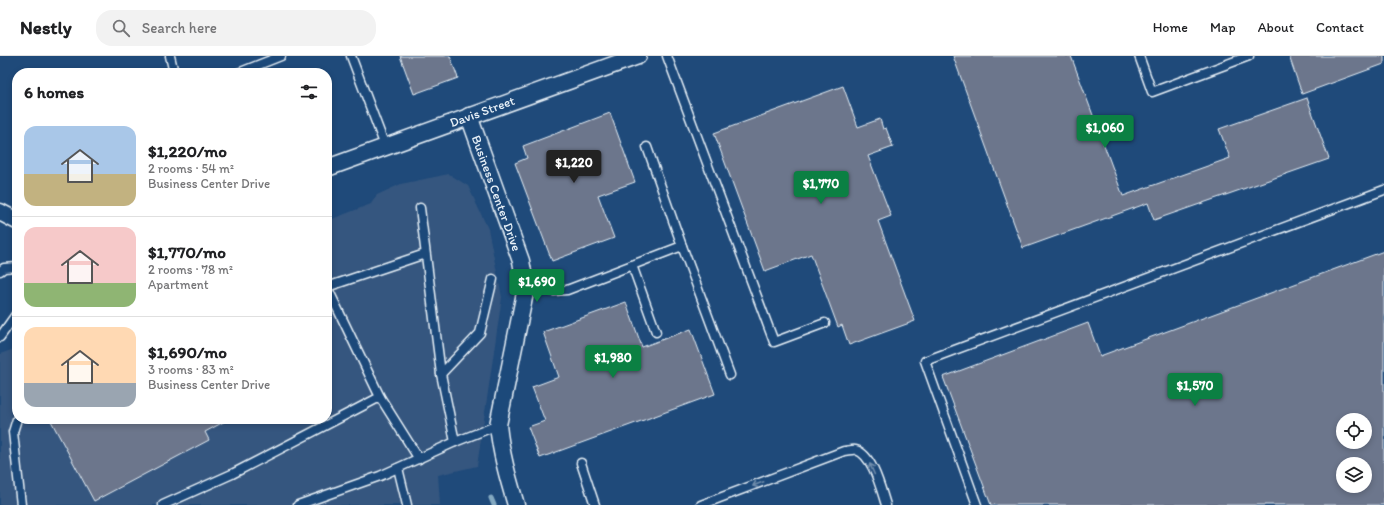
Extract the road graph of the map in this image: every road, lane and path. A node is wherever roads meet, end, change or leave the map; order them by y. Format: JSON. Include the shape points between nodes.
{"nodes":[{"id":1,"x":170,"y":56,"type":"edge"},
{"id":2,"x":281,"y":56,"type":"edge"},
{"id":3,"x":351,"y":56,"type":"edge"},
{"id":4,"x":638,"y":56,"type":"edge"},
{"id":5,"x":668,"y":56,"type":"edge"},
{"id":6,"x":1139,"y":56,"type":"edge"},
{"id":7,"x":1249,"y":56,"type":"edge"},
{"id":8,"x":173,"y":68,"type":"edge"},
{"id":9,"x":251,"y":68,"type":"edge"},
{"id":10,"x":469,"y":116,"type":"junction"},
{"id":11,"x":385,"y":146,"type":"junction"},
{"id":12,"x":647,"y":147,"type":"dead end"},
{"id":13,"x":332,"y":166,"type":"edge"},
{"id":14,"x":1384,"y":190,"type":"edge"},
{"id":15,"x":420,"y":208,"type":"dead end"},
{"id":16,"x":0,"y":212,"type":"edge"},
{"id":17,"x":12,"y":218,"type":"edge"},
{"id":18,"x":682,"y":246,"type":"junction"},
{"id":19,"x":425,"y":254,"type":"junction"},
{"id":20,"x":632,"y":265,"type":"junction"},
{"id":21,"x":12,"y":267,"type":"edge"},
{"id":22,"x":0,"y":271,"type":"edge"},
{"id":23,"x":494,"y":279,"type":"dead end"},
{"id":24,"x":332,"y":285,"type":"edge"},
{"id":25,"x":526,"y":288,"type":"junction"},
{"id":26,"x":332,"y":297,"type":"edge"},
{"id":27,"x":12,"y":320,"type":"edge"},
{"id":28,"x":825,"y":323,"type":"dead end"},
{"id":29,"x":656,"y":332,"type":"dead end"},
{"id":30,"x":0,"y":337,"type":"edge"},
{"id":31,"x":441,"y":374,"type":"junction"},
{"id":32,"x":730,"y":375,"type":"dead end"},
{"id":33,"x":380,"y":397,"type":"junction"},
{"id":34,"x":332,"y":422,"type":"edge"},
{"id":35,"x":15,"y":424,"type":"edge"},
{"id":36,"x":328,"y":424,"type":"edge"},
{"id":37,"x":498,"y":425,"type":"junction"},
{"id":38,"x":455,"y":442,"type":"junction"},
{"id":39,"x":419,"y":459,"type":"junction"},
{"id":40,"x":581,"y":463,"type":"dead end"},
{"id":41,"x":398,"y":468,"type":"junction"},
{"id":42,"x":21,"y":505,"type":"edge"},
{"id":43,"x":163,"y":505,"type":"edge"},
{"id":44,"x":298,"y":505,"type":"edge"},
{"id":45,"x":407,"y":505,"type":"edge"},
{"id":46,"x":516,"y":505,"type":"edge"},
{"id":47,"x":595,"y":505,"type":"edge"},
{"id":48,"x":701,"y":505,"type":"edge"},
{"id":49,"x":886,"y":505,"type":"edge"},
{"id":50,"x":977,"y":505,"type":"edge"}],
"edges":[{"from":1,"to":8,"type":"lane"},
{"from":2,"to":9,"type":"lane"},
{"from":3,"to":11,"type":"lane"},
{"from":4,"to":10,"type":"street","name":"Davis Street"},
{"from":5,"to":28,"type":"lane","via":[[774,342]]},
{"from":6,"to":7,"type":"lane","via":[[1152,92]]},
{"from":10,"to":11,"type":"street","name":"Davis Street"},
{"from":10,"to":25,"type":"street","name":"Business Center Drive","via":[[521,261]]},
{"from":11,"to":13,"type":"street","name":"Davis Street"},
{"from":12,"to":18,"type":"lane"},
{"from":14,"to":50,"type":"lane","via":[[925,361]]},
{"from":15,"to":19,"type":"lane"},
{"from":16,"to":17,"type":"street"},
{"from":18,"to":20,"type":"lane"},
{"from":18,"to":32,"type":"lane"},
{"from":19,"to":24,"type":"lane"},
{"from":19,"to":31,"type":"lane"},
{"from":20,"to":25,"type":"lane","via":[[567,290]]},
{"from":20,"to":29,"type":"lane"},
{"from":21,"to":22,"type":"lane"},
{"from":23,"to":31,"type":"lane","via":[[480,333]]},
{"from":25,"to":37,"type":"street","name":"Business Center Drive"},
{"from":26,"to":33,"type":"lane"},
{"from":27,"to":30,"type":"lane"},
{"from":31,"to":38,"type":"lane"},
{"from":33,"to":34,"type":"lane"},
{"from":33,"to":39,"type":"lane"},
{"from":35,"to":42,"type":"lane","via":[[13,432]]},
{"from":36,"to":43,"type":"lane","via":[[232,474]]},
{"from":37,"to":38,"type":"lane"},
{"from":37,"to":46,"type":"street","name":"Business Center Drive","via":[[500,447]]},
{"from":38,"to":39,"type":"lane"},
{"from":39,"to":41,"type":"lane"},
{"from":40,"to":47,"type":"lane"},
{"from":41,"to":44,"type":"lane"},
{"from":41,"to":45,"type":"lane"},
{"from":49,"to":48,"type":"lane","one_way":true,"via":[[871,464],[856,450],[844,451]]}]}
